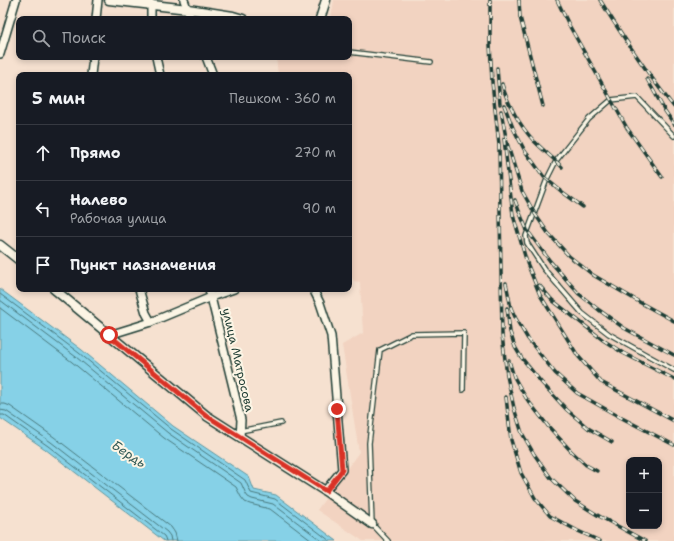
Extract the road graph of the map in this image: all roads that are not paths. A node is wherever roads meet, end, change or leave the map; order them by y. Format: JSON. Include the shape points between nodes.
{"nodes":[{"id":1,"x":16,"y":0,"type":"edge"},
{"id":2,"x":98,"y":0,"type":"edge"},
{"id":3,"x":109,"y":0,"type":"edge"},
{"id":4,"x":184,"y":0,"type":"edge"},
{"id":5,"x":326,"y":0,"type":"edge"},
{"id":6,"x":151,"y":5,"type":"junction"},
{"id":7,"x":188,"y":9,"type":"junction"},
{"id":8,"x":96,"y":16,"type":"edge"},
{"id":9,"x":151,"y":16,"type":"edge"},
{"id":10,"x":191,"y":16,"type":"edge"},
{"id":11,"x":233,"y":16,"type":"edge"},
{"id":12,"x":321,"y":16,"type":"edge"},
{"id":13,"x":352,"y":52,"type":"edge"},
{"id":14,"x":0,"y":54,"type":"edge"},
{"id":15,"x":93,"y":60,"type":"edge"},
{"id":16,"x":157,"y":60,"type":"edge"},
{"id":17,"x":207,"y":60,"type":"edge"},
{"id":18,"x":431,"y":62,"type":"dead end"},
{"id":19,"x":91,"y":72,"type":"edge"},
{"id":20,"x":159,"y":72,"type":"edge"},
{"id":21,"x":212,"y":72,"type":"edge"},
{"id":22,"x":674,"y":136,"type":"edge"},
{"id":23,"x":0,"y":245,"type":"edge"},
{"id":24,"x":16,"y":258,"type":"edge"},
{"id":25,"x":58,"y":292,"type":"edge"},
{"id":26,"x":140,"y":292,"type":"edge"},
{"id":27,"x":210,"y":292,"type":"edge"},
{"id":28,"x":225,"y":292,"type":"edge"},
{"id":29,"x":314,"y":292,"type":"edge"},
{"id":30,"x":211,"y":297,"type":"junction"},
{"id":31,"x":151,"y":322,"type":"junction"},
{"id":32,"x":109,"y":335,"type":"junction"},
{"id":33,"x":674,"y":370,"type":"edge"},
{"id":34,"x":463,"y":390,"type":"dead end"},
{"id":35,"x":281,"y":423,"type":"dead end"},
{"id":36,"x":240,"y":434,"type":"junction"},
{"id":37,"x":326,"y":491,"type":"junction"},
{"id":38,"x":372,"y":524,"type":"junction"},
{"id":39,"x":388,"y":541,"type":"edge"}],
"edges":[{"from":1,"to":14,"type":"street"},
{"from":2,"to":8,"type":"street"},
{"from":3,"to":6,"type":"street"},
{"from":4,"to":7,"type":"street"},
{"from":5,"to":12,"type":"street"},
{"from":6,"to":7,"type":"street"},
{"from":6,"to":9,"type":"street"},
{"from":7,"to":10,"type":"street"},
{"from":7,"to":11,"type":"street"},
{"from":13,"to":18,"type":"lane"},
{"from":15,"to":19,"type":"street"},
{"from":16,"to":20,"type":"street"},
{"from":17,"to":21,"type":"street"},
{"from":22,"to":33,"type":"lane","via":[[637,97],[611,100],[589,119],[556,161],[526,236],[527,243],[544,269],[582,313],[609,334]]},
{"from":23,"to":24,"type":"street"},
{"from":25,"to":32,"type":"street"},
{"from":26,"to":31,"type":"street"},
{"from":27,"to":30,"type":"street","name":"улица Матросова"},
{"from":28,"to":30,"type":"street"},
{"from":29,"to":37,"type":"street","via":[[331,336],[342,470]]},
{"from":30,"to":31,"type":"street"},
{"from":30,"to":36,"type":"street","name":"улица Матросова","via":[[241,420]]},
{"from":31,"to":32,"type":"street"},
{"from":32,"to":36,"type":"street","via":[[207,416]]},
{"from":34,"to":38,"type":"lane","via":[[464,333],[412,334],[380,350],[369,443]]},
{"from":35,"to":36,"type":"lane"},
{"from":36,"to":37,"type":"street"},
{"from":37,"to":38,"type":"street"},
{"from":38,"to":39,"type":"lane"}]}
